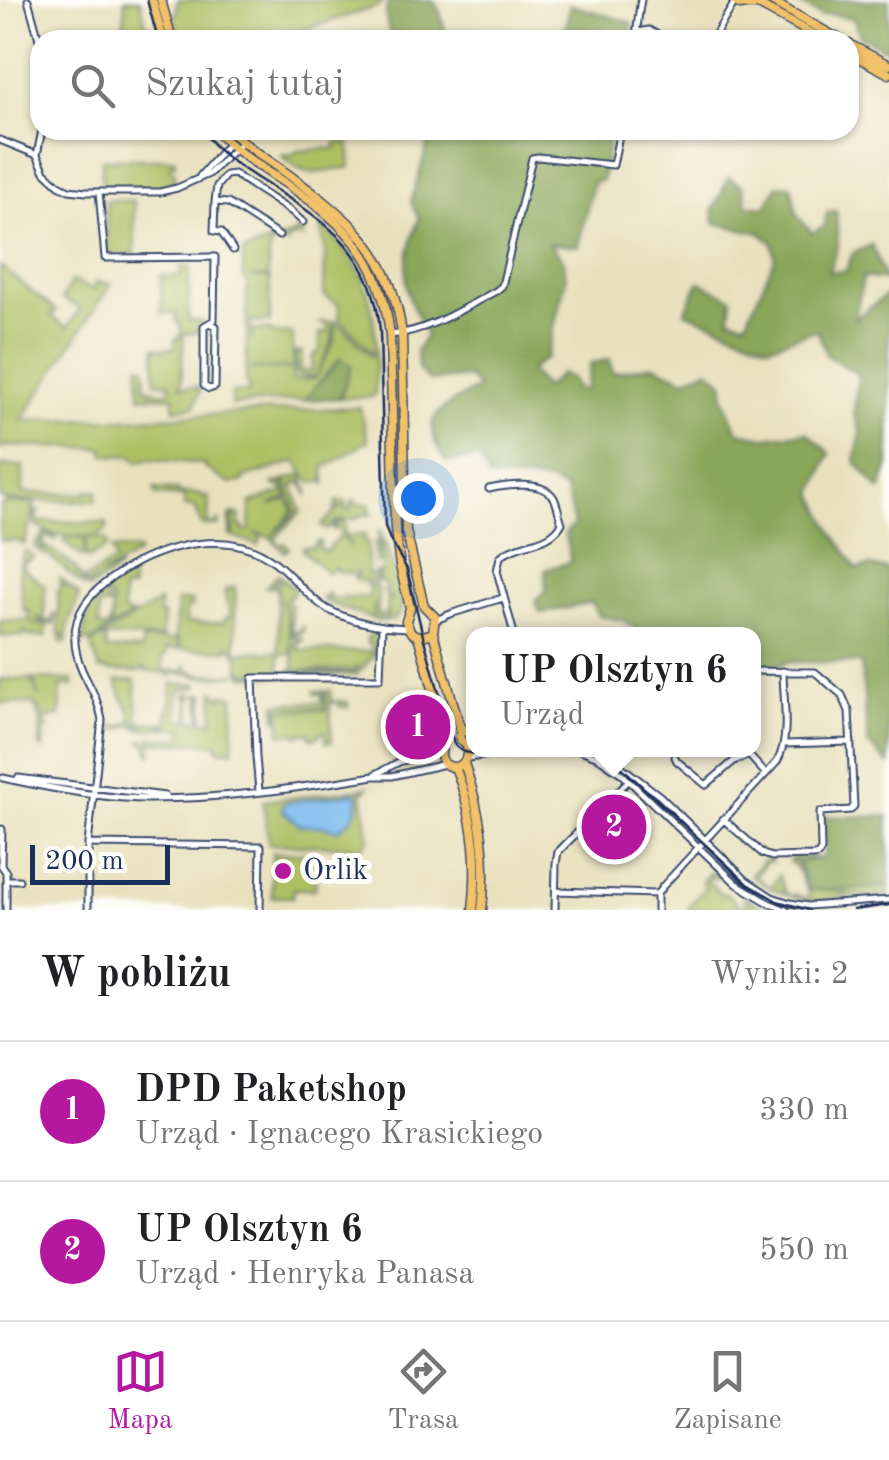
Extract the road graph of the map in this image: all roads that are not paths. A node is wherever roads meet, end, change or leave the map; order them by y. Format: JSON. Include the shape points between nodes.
{"nodes":[{"id":1,"x":28,"y":0,"type":"edge"},
{"id":2,"x":152,"y":0,"type":"edge"},
{"id":3,"x":162,"y":0,"type":"edge"},
{"id":4,"x":640,"y":0,"type":"edge"},
{"id":5,"x":770,"y":0,"type":"edge"},
{"id":6,"x":742,"y":2,"type":"edge"},
{"id":7,"x":36,"y":30,"type":"edge"},
{"id":8,"x":160,"y":30,"type":"edge"},
{"id":9,"x":170,"y":30,"type":"edge"},
{"id":10,"x":638,"y":30,"type":"edge"},
{"id":11,"x":718,"y":30,"type":"edge"},
{"id":12,"x":805,"y":30,"type":"edge"},
{"id":13,"x":823,"y":30,"type":"edge"},
{"id":14,"x":859,"y":49,"type":"edge"},
{"id":15,"x":859,"y":59,"type":"edge"},
{"id":16,"x":889,"y":65,"type":"edge"},
{"id":17,"x":889,"y":74,"type":"edge"},
{"id":18,"x":0,"y":140,"type":"edge"},
{"id":19,"x":40,"y":140,"type":"edge"},
{"id":20,"x":234,"y":140,"type":"edge"},
{"id":21,"x":618,"y":140,"type":"edge"},
{"id":22,"x":36,"y":155,"type":"junction"},
{"id":23,"x":99,"y":192,"type":"junction"},
{"id":24,"x":215,"y":202,"type":"junction"},
{"id":25,"x":303,"y":222,"type":"dead end"},
{"id":26,"x":279,"y":236,"type":"dead end"},
{"id":27,"x":234,"y":250,"type":"dead end"},
{"id":28,"x":210,"y":323,"type":"junction"},
{"id":29,"x":402,"y":334,"type":"junction"},
{"id":30,"x":390,"y":335,"type":"junction"},
{"id":31,"x":489,"y":490,"type":"dead end"},
{"id":32,"x":503,"y":598,"type":"junction"},
{"id":33,"x":424,"y":606,"type":"junction"},
{"id":34,"x":410,"y":608,"type":"junction"},
{"id":35,"x":435,"y":617,"type":"junction"},
{"id":36,"x":407,"y":625,"type":"junction"},
{"id":37,"x":386,"y":627,"type":"junction"},
{"id":38,"x":512,"y":627,"type":"edge"},
{"id":39,"x":433,"y":633,"type":"junction"},
{"id":40,"x":418,"y":636,"type":"junction"},
{"id":41,"x":782,"y":671,"type":"junction"},
{"id":42,"x":761,"y":672,"type":"edge"},
{"id":43,"x":438,"y":704,"type":"junction"},
{"id":44,"x":460,"y":727,"type":"junction"},
{"id":45,"x":466,"y":731,"type":"edge"},
{"id":46,"x":445,"y":742,"type":"junction"},
{"id":47,"x":466,"y":742,"type":"edge"},
{"id":48,"x":851,"y":742,"type":"junction"},
{"id":49,"x":466,"y":744,"type":"edge"},
{"id":50,"x":784,"y":744,"type":"junction"},
{"id":51,"x":466,"y":746,"type":"edge"},
{"id":52,"x":436,"y":752,"type":"junction"},
{"id":53,"x":488,"y":757,"type":"edge"},
{"id":54,"x":595,"y":757,"type":"edge"},
{"id":55,"x":608,"y":757,"type":"edge"},
{"id":56,"x":676,"y":757,"type":"dead end"},
{"id":57,"x":740,"y":757,"type":"edge"},
{"id":58,"x":751,"y":757,"type":"edge"},
{"id":59,"x":458,"y":763,"type":"junction"},
{"id":60,"x":765,"y":774,"type":"junction"},
{"id":61,"x":374,"y":776,"type":"junction"},
{"id":62,"x":1,"y":777,"type":"edge"},
{"id":63,"x":631,"y":778,"type":"junction"},
{"id":64,"x":94,"y":790,"type":"junction"},
{"id":65,"x":259,"y":792,"type":"junction"},
{"id":66,"x":724,"y":819,"type":"junction"},
{"id":67,"x":2,"y":828,"type":"edge"},
{"id":68,"x":705,"y":840,"type":"junction"},
{"id":69,"x":88,"y":844,"type":"junction"},
{"id":70,"x":697,"y":848,"type":"junction"},
{"id":71,"x":480,"y":869,"type":"junction"},
{"id":72,"x":19,"y":880,"type":"dead end"},
{"id":73,"x":5,"y":882,"type":"edge"},
{"id":74,"x":556,"y":892,"type":"junction"},
{"id":75,"x":657,"y":894,"type":"junction"},
{"id":76,"x":889,"y":900,"type":"edge"},
{"id":77,"x":769,"y":903,"type":"edge"},
{"id":78,"x":6,"y":910,"type":"edge"},
{"id":79,"x":88,"y":910,"type":"edge"},
{"id":80,"x":260,"y":910,"type":"edge"},
{"id":81,"x":472,"y":910,"type":"edge"},
{"id":82,"x":482,"y":910,"type":"edge"},
{"id":83,"x":555,"y":910,"type":"edge"},
{"id":84,"x":657,"y":910,"type":"edge"},
{"id":85,"x":786,"y":910,"type":"edge"}],
"edges":[{"from":1,"to":7,"type":"street"},
{"from":2,"to":8,"type":"main road"},
{"from":3,"to":9,"type":"main road"},
{"from":4,"to":10,"type":"street"},
{"from":5,"to":13,"type":"main road"},
{"from":6,"to":11,"type":"street"},
{"from":6,"to":12,"type":"main road"},
{"from":14,"to":16,"type":"main road"},
{"from":15,"to":17,"type":"main road"},
{"from":18,"to":22,"type":"street"},
{"from":19,"to":22,"type":"street"},
{"from":20,"to":23,"type":"street","via":[[194,181],[160,192]]},
{"from":20,"to":29,"type":"main road","via":[[338,212],[367,242],[393,291]]},
{"from":20,"to":30,"type":"main road","via":[[355,241],[378,282]]},
{"from":21,"to":29,"type":"street","via":[[612,165],[532,158],[502,286]]},
{"from":22,"to":23,"type":"street","via":[[59,185]]},
{"from":23,"to":28,"type":"street","via":[[105,258],[216,257]]},
{"from":24,"to":25,"type":"street","via":[[218,185],[234,174]]},
{"from":24,"to":26,"type":"street","via":[[228,203]]},
{"from":24,"to":27,"type":"street","via":[[214,231]]},
{"from":28,"to":28,"type":"street","via":[[216,326],[210,389],[204,386],[204,326]]},
{"from":29,"to":30,"type":"street"},
{"from":29,"to":33,"type":"main road","via":[[406,531]]},
{"from":30,"to":34,"type":"main road","via":[[395,529]]},
{"from":31,"to":32,"type":"street","via":[[512,484],[547,491],[562,523],[549,538],[500,557]]},
{"from":32,"to":35,"type":"street"},
{"from":32,"to":38,"type":"street"},
{"from":33,"to":34,"type":"main road"},
{"from":33,"to":35,"type":"main road"},
{"from":34,"to":36,"type":"main road"},
{"from":35,"to":39,"type":"main road"},
{"from":36,"to":37,"type":"street"},
{"from":36,"to":40,"type":"main road"},
{"from":37,"to":64,"type":"street","via":[[327,608],[268,557],[226,542],[184,546],[122,571],[90,594],[76,631],[77,655],[102,720]]},
{"from":37,"to":65,"type":"street","via":[[380,678],[253,678]]},
{"from":39,"to":40,"type":"main road"},
{"from":39,"to":44,"type":"main road"},
{"from":40,"to":43,"type":"main road"},
{"from":41,"to":42,"type":"street"},
{"from":41,"to":48,"type":"street","via":[[815,672],[836,688],[849,711]]},
{"from":41,"to":50,"type":"street"},
{"from":43,"to":46,"type":"main road"},
{"from":43,"to":52,"type":"main road"},
{"from":44,"to":45,"type":"main road"},
{"from":44,"to":47,"type":"main road"},
{"from":46,"to":49,"type":"main road"},
{"from":46,"to":52,"type":"main road"},
{"from":48,"to":50,"type":"street"},
{"from":48,"to":66,"type":"street","via":[[853,808],[820,812],[818,855],[763,854]]},
{"from":50,"to":60,"type":"street"},
{"from":51,"to":59,"type":"main road"},
{"from":52,"to":59,"type":"main road"},
{"from":52,"to":61,"type":"street"},
{"from":53,"to":59,"type":"street"},
{"from":54,"to":63,"type":"street"},
{"from":55,"to":63,"type":"street"},
{"from":56,"to":57,"type":"street","via":[[706,785]]},
{"from":58,"to":60,"type":"street"},
{"from":59,"to":61,"type":"street"},
{"from":59,"to":71,"type":"main road"},
{"from":60,"to":66,"type":"street"},
{"from":61,"to":65,"type":"street"},
{"from":62,"to":64,"type":"street"},
{"from":63,"to":68,"type":"street"},
{"from":63,"to":70,"type":"street"},
{"from":63,"to":74,"type":"street","via":[[561,848]]},
{"from":64,"to":65,"type":"street","via":[[147,799]]},
{"from":64,"to":69,"type":"street"},
{"from":66,"to":68,"type":"street"},
{"from":67,"to":73,"type":"street"},
{"from":68,"to":70,"type":"street"},
{"from":68,"to":77,"type":"street"},
{"from":69,"to":79,"type":"street"},
{"from":69,"to":80,"type":"street","via":[[261,846]]},
{"from":70,"to":75,"type":"street"},
{"from":70,"to":77,"type":"street"},
{"from":71,"to":81,"type":"main road"},
{"from":71,"to":82,"type":"main road"},
{"from":72,"to":73,"type":"street"},
{"from":73,"to":78,"type":"street"},
{"from":74,"to":75,"type":"street"},
{"from":74,"to":83,"type":"street"},
{"from":75,"to":84,"type":"street"},
{"from":76,"to":77,"type":"street"},
{"from":77,"to":85,"type":"street"}]}
